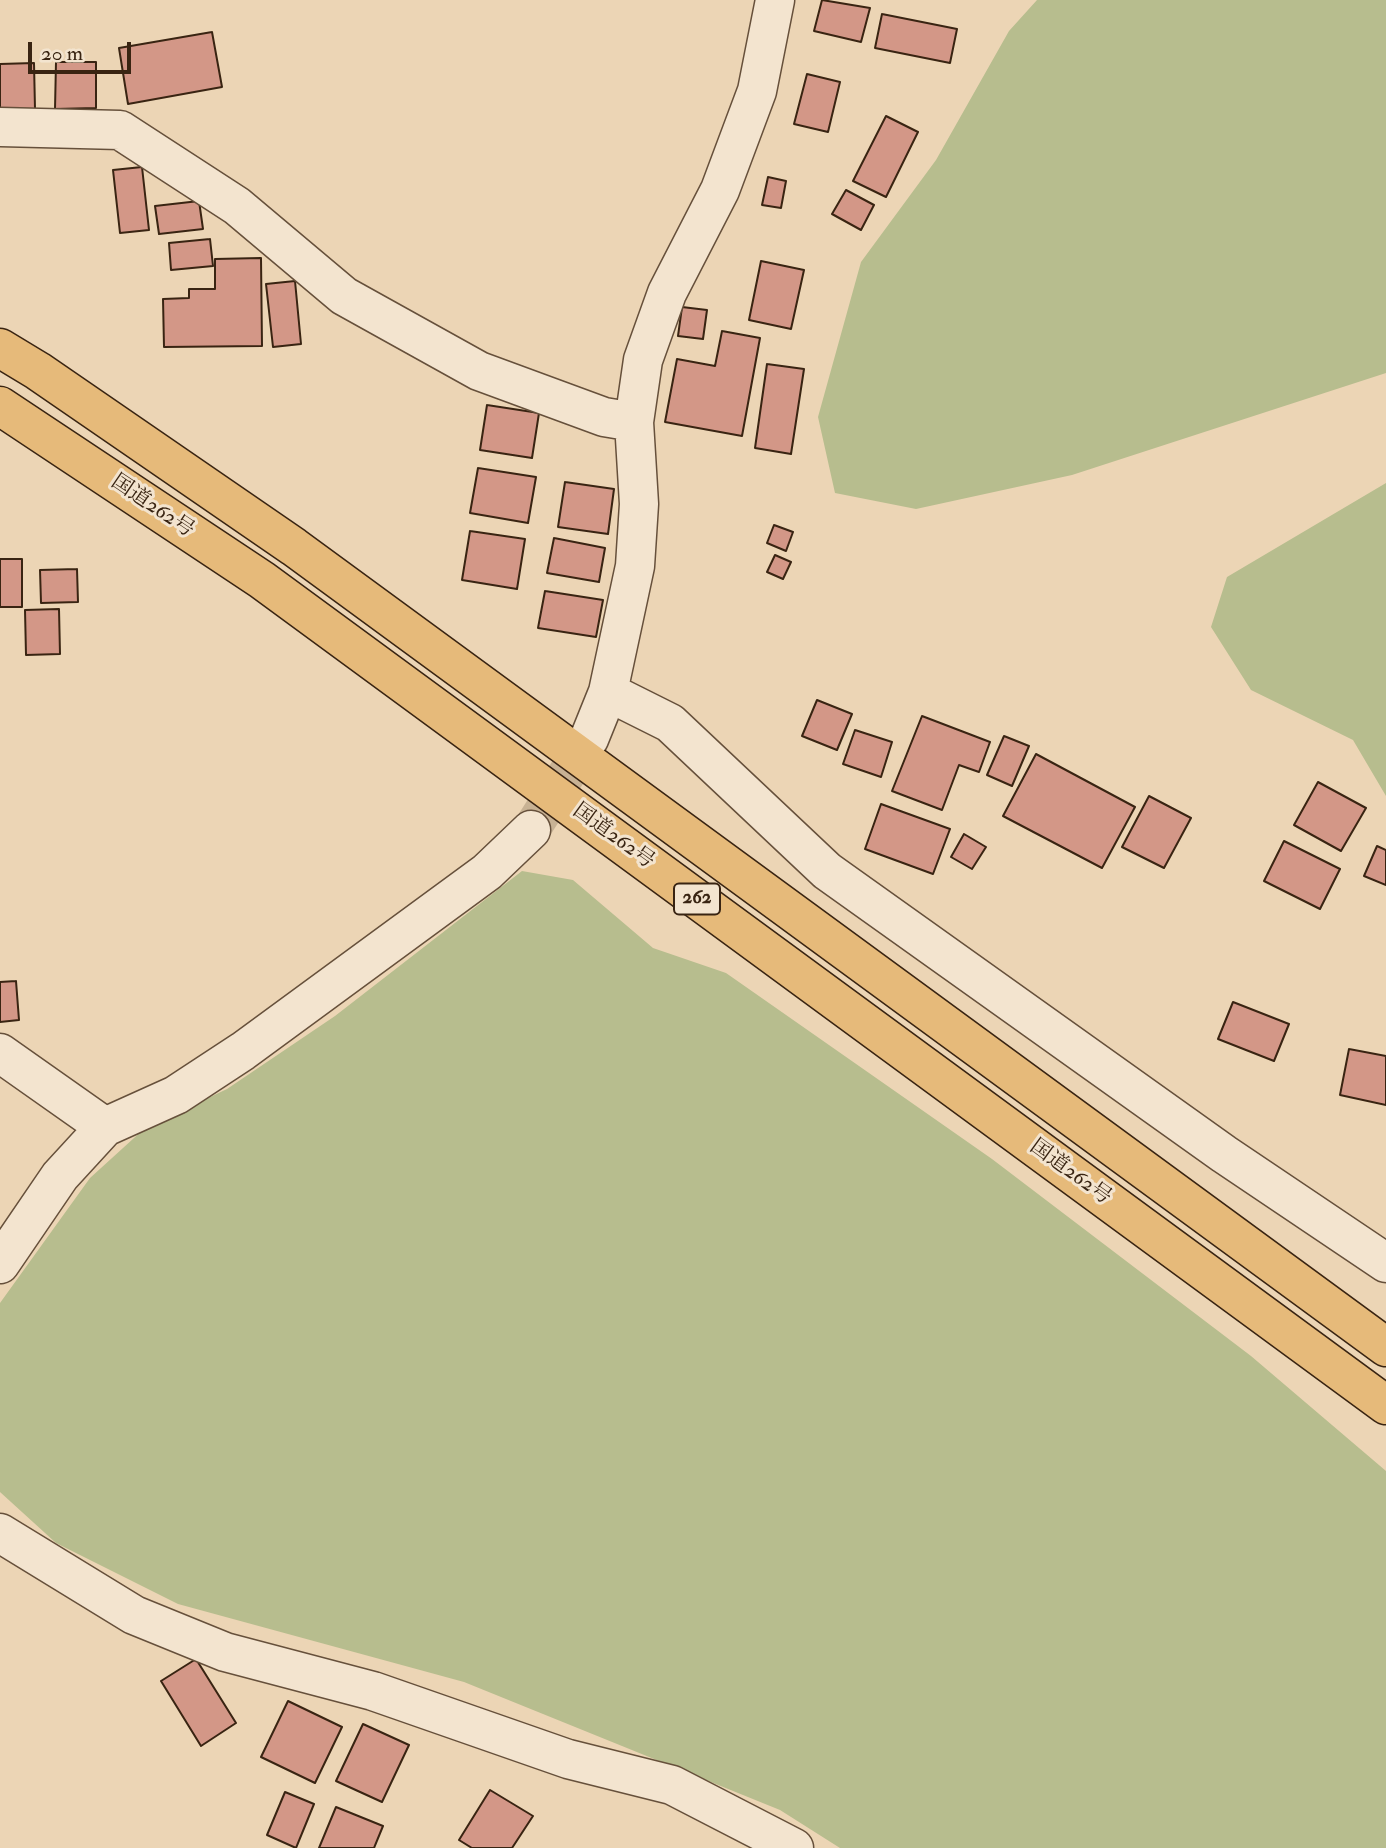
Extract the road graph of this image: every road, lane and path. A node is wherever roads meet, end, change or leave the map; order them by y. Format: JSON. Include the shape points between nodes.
{"nodes":[{"id":1,"x":775,"y":0,"type":"edge"},
{"id":2,"x":0,"y":127,"type":"edge"},
{"id":3,"x":0,"y":348,"type":"edge"},
{"id":4,"x":0,"y":406,"type":"edge"},
{"id":5,"x":634,"y":422,"type":"junction"},
{"id":6,"x":608,"y":692,"type":"junction"},
{"id":7,"x":589,"y":739,"type":"tunnel mouth"},
{"id":8,"x":531,"y":830,"type":"tunnel mouth"},
{"id":9,"x":0,"y":1053,"type":"edge"},
{"id":10,"x":105,"y":1127,"type":"junction"},
{"id":11,"x":1386,"y":1263,"type":"edge"},
{"id":12,"x":0,"y":1264,"type":"edge"},
{"id":13,"x":1386,"y":1348,"type":"edge"},
{"id":14,"x":1381,"y":1391,"type":"edge"},
{"id":15,"x":0,"y":1533,"type":"edge"},
{"id":16,"x":794,"y":1848,"type":"edge"}],
"edges":[{"from":1,"to":5,"type":"street","via":[[757,92],[720,190],[667,293],[643,360]]},
{"from":2,"to":5,"type":"street","via":[[120,130],[237,206],[344,296],[479,371],[604,418]]},
{"from":3,"to":13,"type":"highway","name":"国道262号","number":"262","via":[[305,556]]},
{"from":4,"to":14,"type":"highway","name":"国道262号","number":"262","via":[[262,580]]},
{"from":5,"to":6,"type":"street","via":[[639,504],[635,566]]},
{"from":6,"to":7,"type":"street"},
{"from":6,"to":11,"type":"street","via":[[670,723],[827,870],[1224,1154]]},
{"from":8,"to":10,"type":"street","via":[[487,872],[243,1051],[176,1095]]},
{"from":9,"to":10,"type":"street"},
{"from":10,"to":12,"type":"street","via":[[60,1176]]},
{"from":15,"to":16,"type":"street","via":[[134,1615],[168,1629],[225,1651],[373,1691],[568,1759],[672,1785]]}]}
